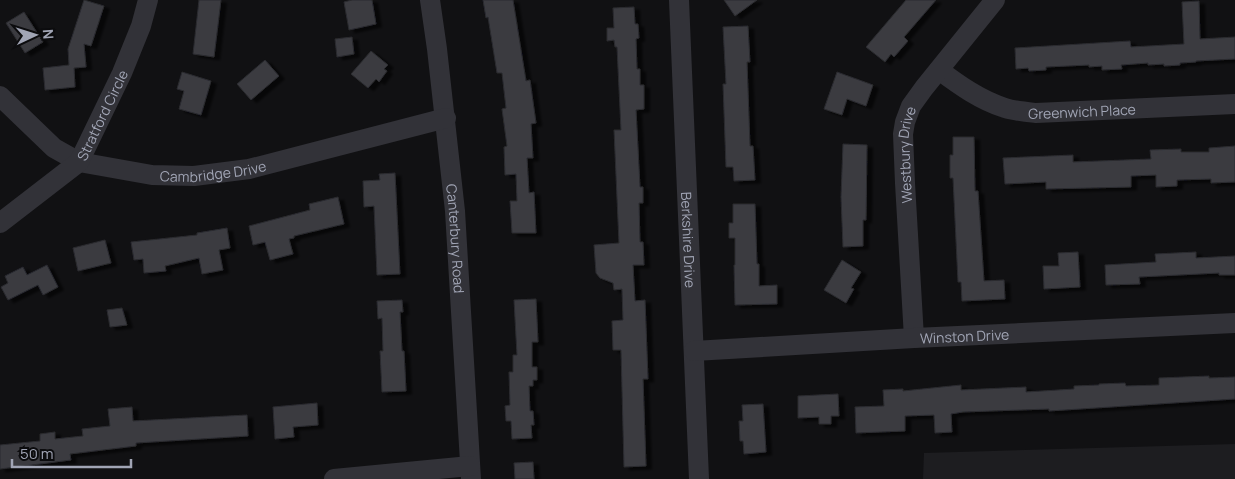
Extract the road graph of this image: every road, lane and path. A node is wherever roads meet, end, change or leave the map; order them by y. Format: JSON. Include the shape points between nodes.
{"nodes":[{"id":1,"x":148,"y":0,"type":"edge"},
{"id":2,"x":430,"y":0,"type":"edge"},
{"id":3,"x":678,"y":0,"type":"edge"},
{"id":4,"x":995,"y":0,"type":"edge"},
{"id":5,"x":939,"y":70,"type":"junction"},
{"id":6,"x":0,"y":96,"type":"edge"},
{"id":7,"x":1235,"y":104,"type":"edge"},
{"id":8,"x":446,"y":118,"type":"junction"},
{"id":9,"x":79,"y":162,"type":"junction"},
{"id":10,"x":0,"y":223,"type":"edge"},
{"id":11,"x":1235,"y":323,"type":"edge"},
{"id":12,"x":914,"y":338,"type":"junction"},
{"id":13,"x":694,"y":351,"type":"junction"},
{"id":14,"x":470,"y":472,"type":"edge"},
{"id":15,"x":334,"y":479,"type":"edge"},
{"id":16,"x":699,"y":479,"type":"edge"}],
"edges":[{"from":1,"to":9,"type":"street","name":"Stratford Circle","via":[[122,73]]},
{"from":2,"to":8,"type":"street","name":"Canterbury Road"},
{"from":3,"to":13,"type":"street","name":"Berkshire Drive"},
{"from":4,"to":5,"type":"street","name":"Westbury Drive"},
{"from":5,"to":7,"type":"street","name":"Greenwich Place","via":[[968,91],[994,104],[1036,113]]},
{"from":5,"to":12,"type":"street","name":"Westbury Drive","via":[[911,106],[903,134]]},
{"from":6,"to":9,"type":"street","name":"Cambridge Drive","via":[[54,148]]},
{"from":8,"to":9,"type":"street","name":"Cambridge Drive","via":[[248,169],[194,176],[152,175]]},
{"from":8,"to":14,"type":"street","name":"Canterbury Road","via":[[455,211]]},
{"from":9,"to":10,"type":"street","name":"Stratford Circle"},
{"from":11,"to":12,"type":"street","name":"Winston Drive"},
{"from":12,"to":13,"type":"street","name":"Winston Drive"},
{"from":13,"to":16,"type":"street","name":"Berkshire Drive"},
{"from":14,"to":15,"type":"street"}]}
